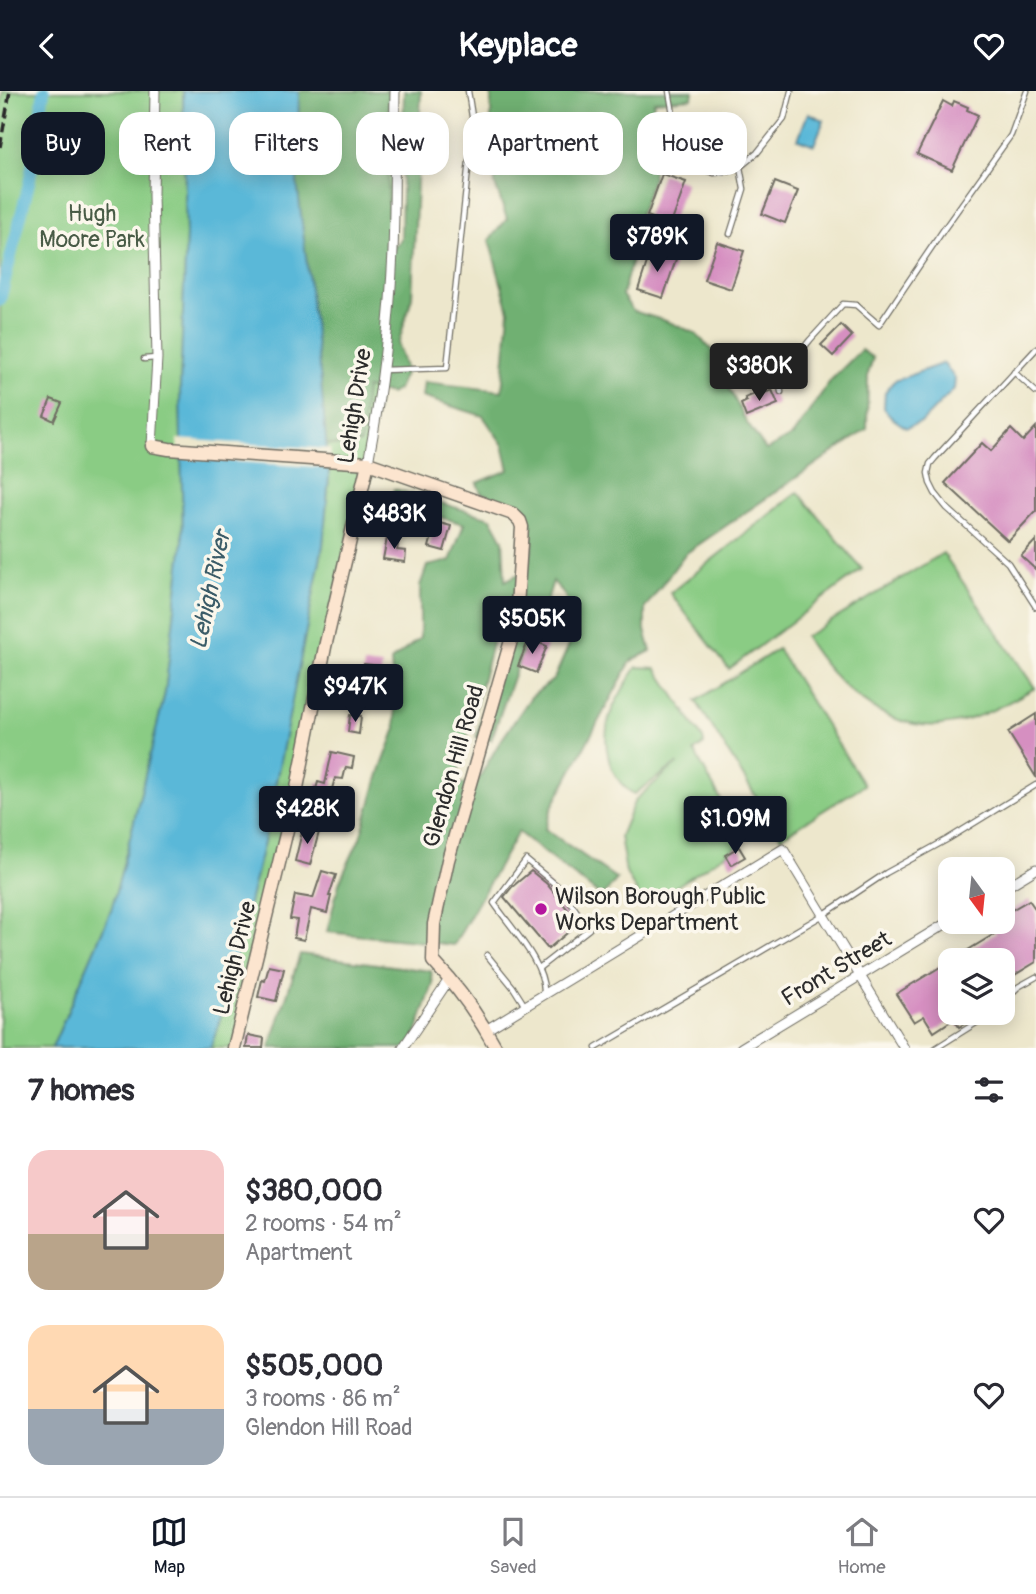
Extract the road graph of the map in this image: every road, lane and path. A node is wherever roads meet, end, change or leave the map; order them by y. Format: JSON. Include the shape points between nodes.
{"nodes":[{"id":1,"x":155,"y":91,"type":"edge"},
{"id":2,"x":395,"y":91,"type":"edge"},
{"id":3,"x":468,"y":91,"type":"edge"},
{"id":4,"x":669,"y":91,"type":"edge"},
{"id":5,"x":791,"y":91,"type":"edge"},
{"id":6,"x":1027,"y":91,"type":"edge"},
{"id":7,"x":673,"y":112,"type":"edge"},
{"id":8,"x":747,"y":161,"type":"edge"},
{"id":9,"x":741,"y":175,"type":"edge"},
{"id":10,"x":730,"y":234,"type":"dead end"},
{"id":11,"x":1036,"y":349,"type":"edge"},
{"id":12,"x":157,"y":358,"type":"junction"},
{"id":13,"x":144,"y":359,"type":"dead end"},
{"id":14,"x":382,"y":370,"type":"junction"},
{"id":15,"x":1014,"y":372,"type":"junction"},
{"id":16,"x":781,"y":392,"type":"dead end"},
{"id":17,"x":1036,"y":392,"type":"edge"},
{"id":18,"x":152,"y":446,"type":"joint"},
{"id":19,"x":368,"y":463,"type":"junction"},
{"id":20,"x":1036,"y":607,"type":"edge"},
{"id":21,"x":1036,"y":785,"type":"edge"},
{"id":22,"x":1036,"y":869,"type":"edge"},
{"id":23,"x":1015,"y":882,"type":"edge"},
{"id":24,"x":823,"y":915,"type":"junction"},
{"id":25,"x":938,"y":928,"type":"edge"},
{"id":26,"x":487,"y":955,"type":"dead end"},
{"id":27,"x":539,"y":968,"type":"junction"},
{"id":28,"x":860,"y":974,"type":"junction"},
{"id":29,"x":1036,"y":977,"type":"edge"},
{"id":30,"x":450,"y":978,"type":"junction"},
{"id":31,"x":1015,"y":990,"type":"edge"},
{"id":32,"x":544,"y":995,"type":"junction"},
{"id":33,"x":525,"y":1006,"type":"junction"},
{"id":34,"x":973,"y":1025,"type":"edge"},
{"id":35,"x":486,"y":1030,"type":"junction"},
{"id":36,"x":899,"y":1047,"type":"edge"},
{"id":37,"x":233,"y":1048,"type":"edge"},
{"id":38,"x":403,"y":1048,"type":"edge"},
{"id":39,"x":496,"y":1048,"type":"edge"},
{"id":40,"x":596,"y":1048,"type":"edge"},
{"id":41,"x":741,"y":1048,"type":"edge"},
{"id":42,"x":936,"y":1048,"type":"edge"}],
"edges":[{"from":1,"to":12,"type":"street"},
{"from":2,"to":14,"type":"street","name":"Lehigh Drive","via":[[393,252]]},
{"from":3,"to":14,"type":"lane","via":[[473,123],[447,368]]},
{"from":4,"to":7,"type":"lane"},
{"from":5,"to":8,"type":"lane","via":[[784,119]]},
{"from":6,"to":16,"type":"lane","via":[[1011,135],[879,325],[856,305],[843,304],[786,370]]},
{"from":9,"to":10,"type":"lane","via":[[744,189]]},
{"from":11,"to":15,"type":"lane"},
{"from":12,"to":13,"type":"lane"},
{"from":12,"to":18,"type":"street"},
{"from":14,"to":19,"type":"street","name":"Lehigh Drive"},
{"from":15,"to":17,"type":"lane"},
{"from":15,"to":20,"type":"lane","via":[[934,457],[928,473],[947,508],[1008,563]]},
{"from":18,"to":19,"type":"street","name":"Glendon Hill Road"},
{"from":19,"to":30,"type":"street","name":"Glendon Hill Road","via":[[513,514],[522,527],[516,623],[434,924],[433,961]]},
{"from":19,"to":37,"type":"street","name":"Lehigh Drive","via":[[296,793]]},
{"from":21,"to":24,"type":"lane"},
{"from":22,"to":23,"type":"street"},
{"from":24,"to":28,"type":"street"},
{"from":24,"to":32,"type":"street","via":[[783,849]]},
{"from":24,"to":40,"type":"lane"},
{"from":25,"to":28,"type":"street","name":"Front Street"},
{"from":26,"to":33,"type":"lane"},
{"from":27,"to":27,"type":"lane","via":[[494,903],[526,860],[561,888],[589,929]]},
{"from":27,"to":32,"type":"lane"},
{"from":28,"to":36,"type":"street"},
{"from":28,"to":41,"type":"street","name":"Front Street"},
{"from":29,"to":31,"type":"lane"},
{"from":30,"to":35,"type":"street","name":"Glendon Hill Road"},
{"from":30,"to":38,"type":"street"},
{"from":32,"to":33,"type":"street"},
{"from":33,"to":35,"type":"street"},
{"from":34,"to":42,"type":"lane"},
{"from":35,"to":39,"type":"street","name":"Glendon Hill Road"}]}
